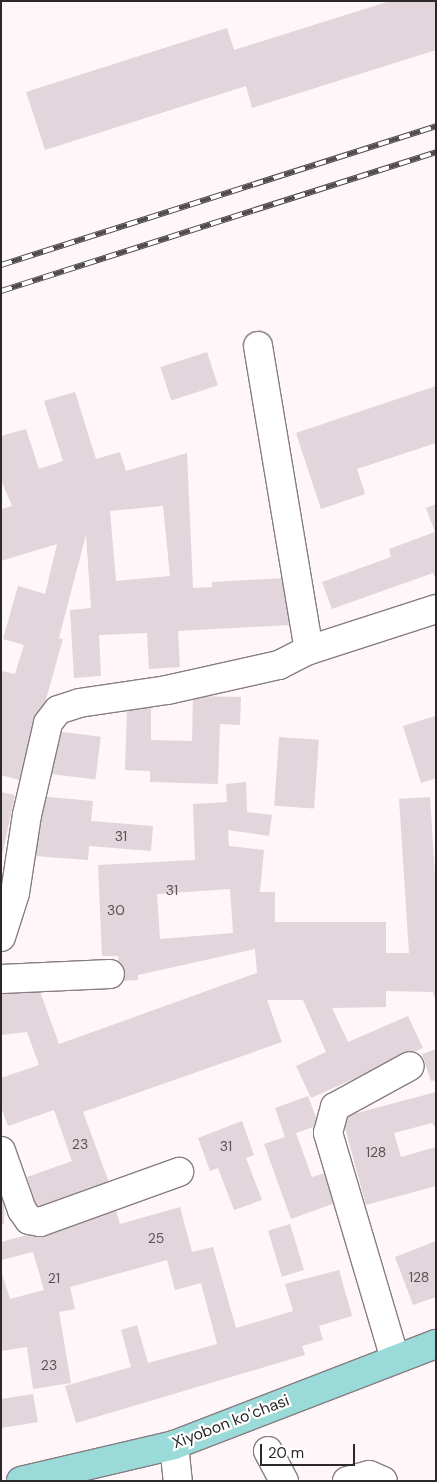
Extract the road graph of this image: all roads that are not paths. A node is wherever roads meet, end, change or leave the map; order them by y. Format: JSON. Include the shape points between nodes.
{"nodes":[{"id":1,"x":258,"y":346,"type":"dead end"},
{"id":2,"x":436,"y":609,"type":"edge"},
{"id":3,"x":309,"y":650,"type":"junction"},
{"id":4,"x":1,"y":937,"type":"edge"},
{"id":5,"x":110,"y":974,"type":"dead end"},
{"id":6,"x":1,"y":978,"type":"edge"},
{"id":7,"x":410,"y":1066,"type":"dead end"},
{"id":8,"x":1,"y":1151,"type":"edge"},
{"id":9,"x":179,"y":1172,"type":"dead end"},
{"id":10,"x":436,"y":1344,"type":"edge"},
{"id":11,"x":395,"y":1359,"type":"junction"},
{"id":12,"x":174,"y":1445,"type":"junction"},
{"id":13,"x":268,"y":1451,"type":"dead end"},
{"id":14,"x":21,"y":1481,"type":"edge"},
{"id":15,"x":178,"y":1481,"type":"edge"},
{"id":16,"x":284,"y":1481,"type":"edge"},
{"id":17,"x":347,"y":1481,"type":"edge"},
{"id":18,"x":383,"y":1481,"type":"edge"}],
"edges":[{"from":1,"to":3,"type":"street"},
{"from":2,"to":3,"type":"street"},
{"from":3,"to":4,"type":"street","via":[[279,665],[58,710],[48,724],[26,815],[15,893]]},
{"from":5,"to":6,"type":"street"},
{"from":7,"to":11,"type":"street","via":[[335,1107],[328,1133]]},
{"from":8,"to":9,"type":"street","via":[[22,1210],[29,1220],[40,1222]]},
{"from":10,"to":11,"type":"main road","name":"Xiyobon koʻchasi"},
{"from":11,"to":12,"type":"main road","name":"Xiyobon koʻchasi"},
{"from":12,"to":14,"type":"main road","name":"Xiyobon koʻchasi"},
{"from":12,"to":15,"type":"street"},
{"from":13,"to":16,"type":"street"},
{"from":17,"to":18,"type":"street","via":[[369,1475]]}]}
